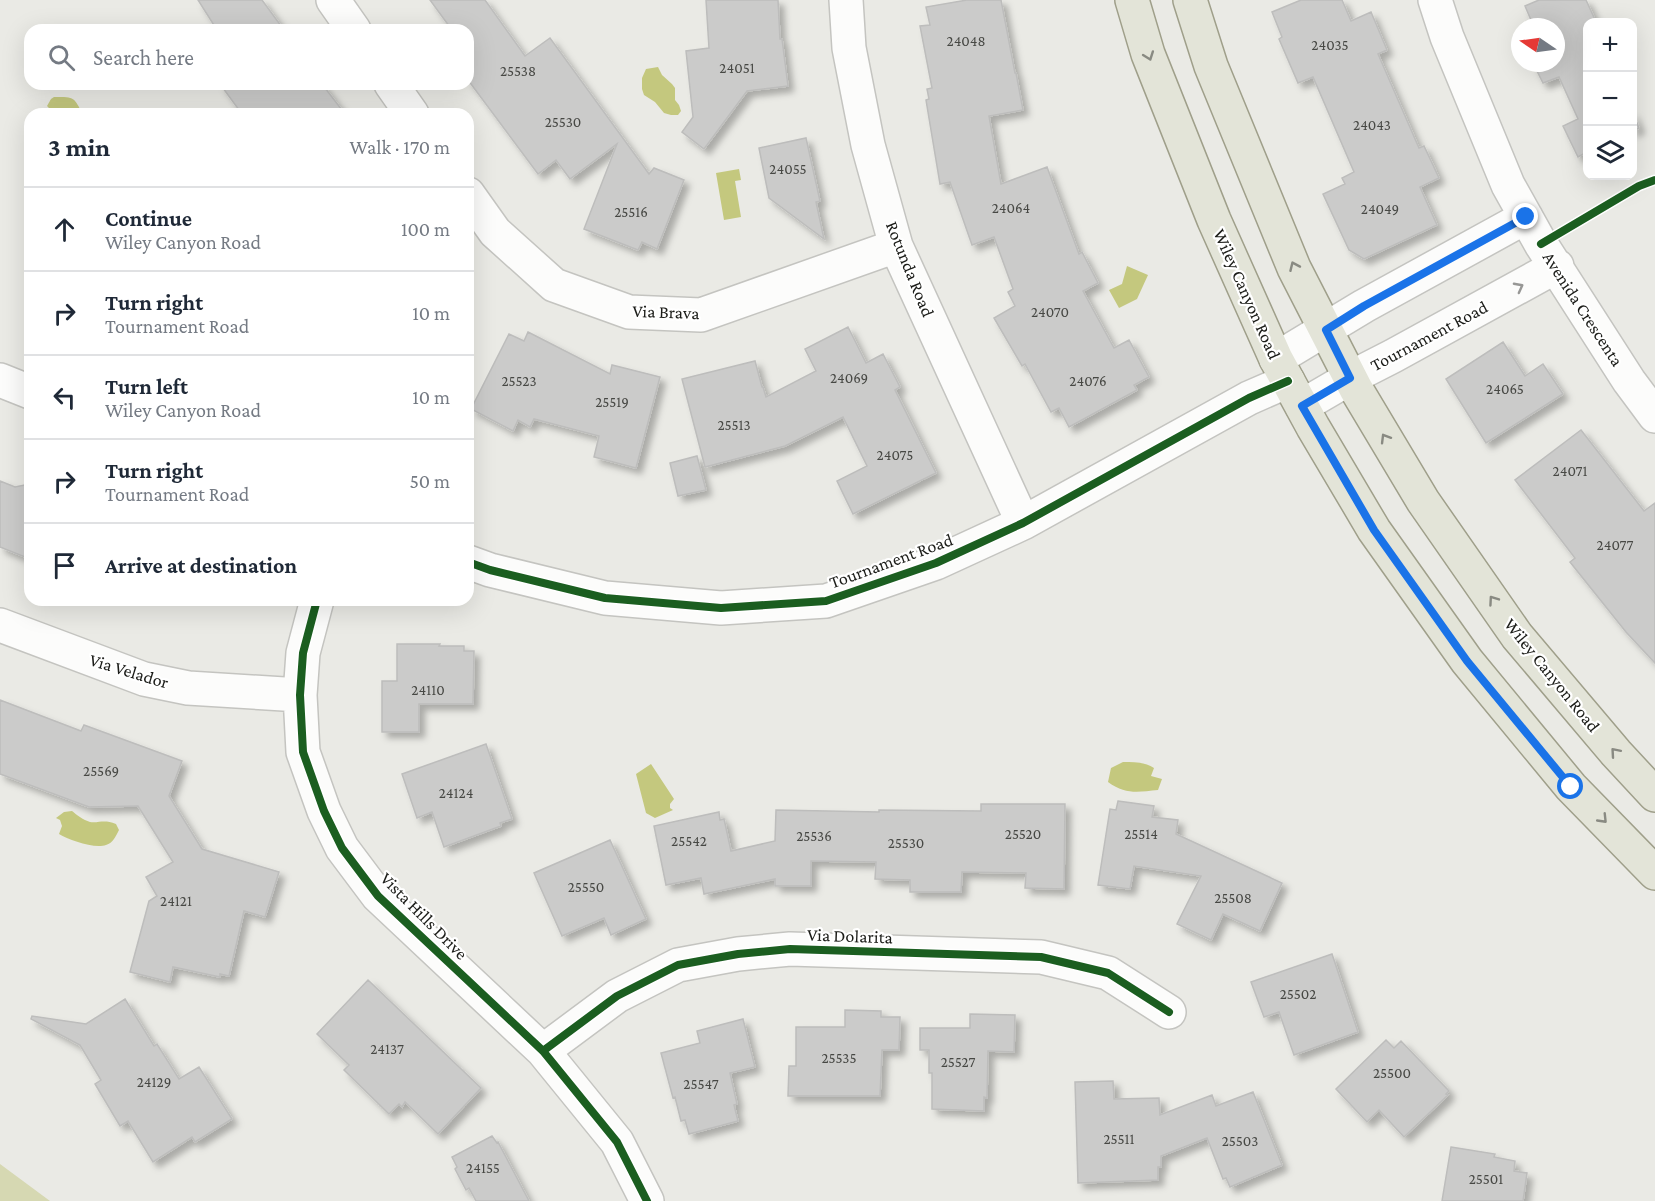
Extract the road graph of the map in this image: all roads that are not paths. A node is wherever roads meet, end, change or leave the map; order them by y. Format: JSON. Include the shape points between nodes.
{"nodes":[{"id":1,"x":333,"y":0,"type":"edge"},
{"id":2,"x":846,"y":0,"type":"edge"},
{"id":3,"x":1132,"y":0,"type":"edge"},
{"id":4,"x":1190,"y":0,"type":"edge"},
{"id":5,"x":1435,"y":0,"type":"edge"},
{"id":6,"x":350,"y":24,"type":"edge"},
{"id":7,"x":395,"y":90,"type":"edge"},
{"id":8,"x":408,"y":108,"type":"edge"},
{"id":9,"x":474,"y":202,"type":"edge"},
{"id":10,"x":1526,"y":217,"type":"junction"},
{"id":11,"x":896,"y":246,"type":"junction"},
{"id":12,"x":1557,"y":266,"type":"junction"},
{"id":13,"x":1326,"y":330,"type":"junction"},
{"id":14,"x":1350,"y":378,"type":"junction"},
{"id":15,"x":0,"y":380,"type":"edge"},
{"id":16,"x":1288,"y":382,"type":"junction"},
{"id":17,"x":24,"y":390,"type":"edge"},
{"id":18,"x":1655,"y":416,"type":"edge"},
{"id":19,"x":1023,"y":523,"type":"junction"},
{"id":20,"x":474,"y":564,"type":"edge"},
{"id":21,"x":315,"y":606,"type":"edge"},
{"id":22,"x":0,"y":625,"type":"edge"},
{"id":23,"x":300,"y":695,"type":"junction"},
{"id":24,"x":1655,"y":795,"type":"edge"},
{"id":25,"x":1655,"y":873,"type":"edge"},
{"id":26,"x":1169,"y":1011,"type":"dead end"},
{"id":27,"x":543,"y":1051,"type":"junction"},
{"id":28,"x":648,"y":1201,"type":"edge"}],
"edges":[{"from":1,"to":6,"type":"street"},
{"from":2,"to":11,"type":"street","name":"Rotunda Road","via":[[849,48],[868,146]]},
{"from":3,"to":16,"type":"main road","name":"Wiley Canyon Road","one_way":true,"via":[[1148,54],[1197,176]]},
{"from":13,"to":4,"type":"main road","name":"Wiley Canyon Road","one_way":true,"via":[[1294,268],[1211,66]]},
{"from":5,"to":10,"type":"street","name":"Avenida Crescenta","via":[[1508,185]]},
{"from":7,"to":8,"type":"street"},
{"from":9,"to":11,"type":"street","name":"Via Brava","via":[[495,232],[554,285],[629,312],[701,315]]},
{"from":10,"to":12,"type":"street","name":"Avenida Crescenta"},
{"from":10,"to":13,"type":"street","name":"Tournament Road"},
{"from":11,"to":19,"type":"street","name":"Rotunda Road"},
{"from":14,"to":12,"type":"street","name":"Tournament Road","one_way":true},
{"from":12,"to":18,"type":"street","name":"Avenida Crescenta"},
{"from":13,"to":14,"type":"main road","name":"Wiley Canyon Road"},
{"from":13,"to":16,"type":"street","name":"Tournament Road"},
{"from":14,"to":16,"type":"street","name":"Tournament Road"},
{"from":24,"to":14,"type":"main road","name":"Wiley Canyon Road","one_way":true,"via":[[1518,636],[1423,501]]},
{"from":15,"to":17,"type":"street"},
{"from":16,"to":19,"type":"street","name":"Tournament Road","via":[[1249,398]]},
{"from":16,"to":25,"type":"main road","name":"Wiley Canyon Road","one_way":true,"via":[[1374,530],[1467,661],[1571,787]]},
{"from":19,"to":20,"type":"street","name":"Tournament Road","via":[[936,563],[826,601],[721,608],[605,598]]},
{"from":21,"to":23,"type":"street","name":"Vista Hills Drive","via":[[303,653]]},
{"from":22,"to":23,"type":"street","name":"Via Velador","via":[[144,679],[188,688]]},
{"from":23,"to":27,"type":"street","name":"Vista Hills Drive","via":[[303,752],[342,848],[378,896]]},
{"from":26,"to":27,"type":"street","name":"Via Dolarita","via":[[1108,973],[1041,957],[790,949],[678,965],[617,996]]},
{"from":27,"to":28,"type":"street","name":"Vista Hills Drive","via":[[617,1142]]}]}
